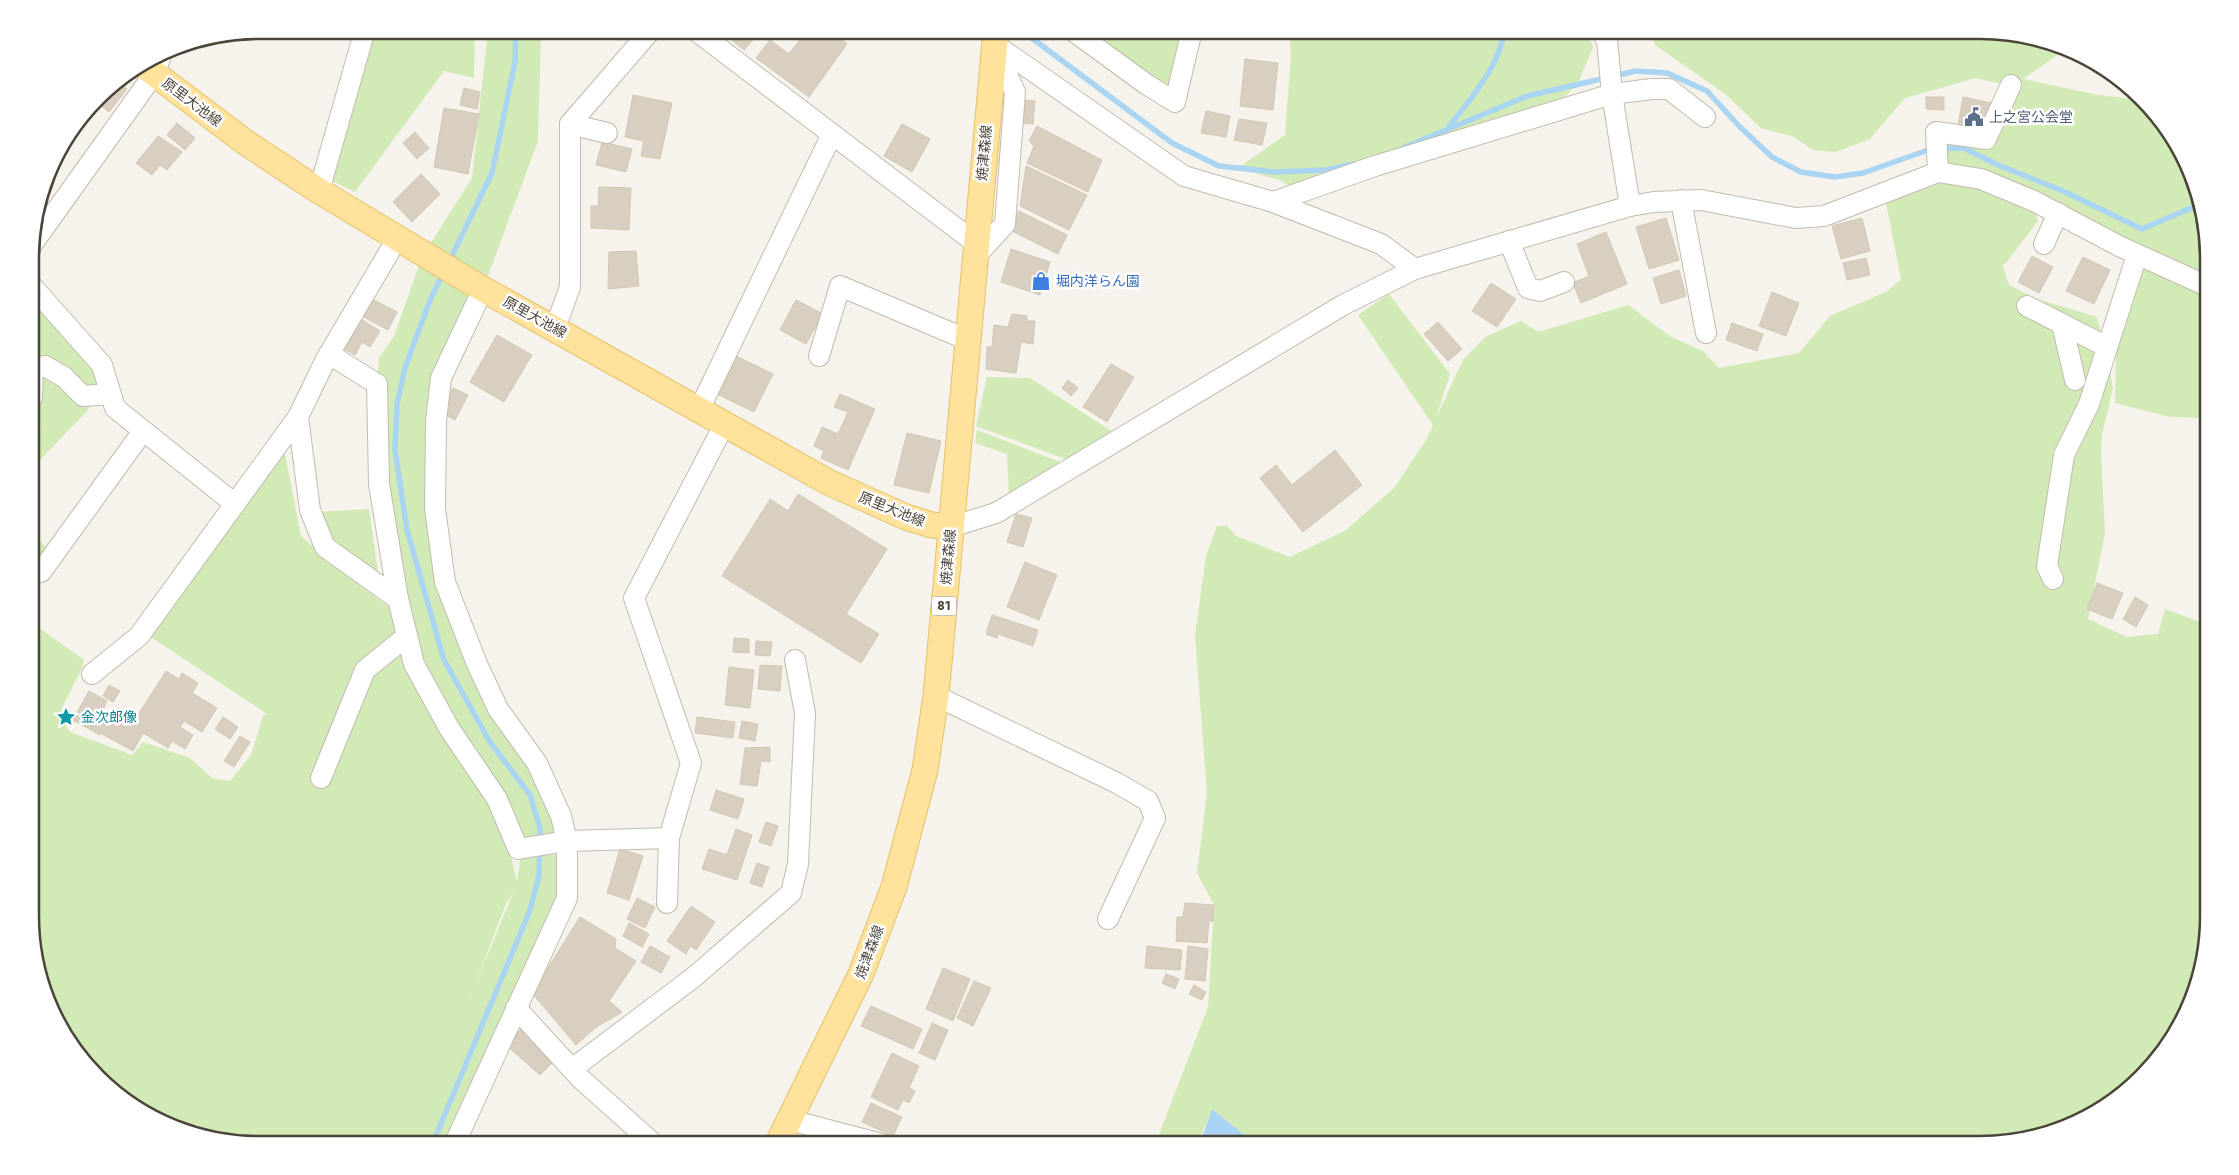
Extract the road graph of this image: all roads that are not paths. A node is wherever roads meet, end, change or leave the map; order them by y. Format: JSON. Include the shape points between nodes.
{"nodes":[{"id":1,"x":362,"y":39,"type":"edge"},
{"id":2,"x":643,"y":39,"type":"edge"},
{"id":3,"x":707,"y":39,"type":"edge"},
{"id":4,"x":995,"y":39,"type":"edge"},
{"id":5,"x":995,"y":39,"type":"edge"},
{"id":6,"x":996,"y":39,"type":"edge"},
{"id":7,"x":1084,"y":39,"type":"edge"},
{"id":8,"x":1190,"y":39,"type":"edge"},
{"id":9,"x":1605,"y":39,"type":"edge"},
{"id":10,"x":154,"y":65,"type":"edge"},
{"id":11,"x":152,"y":66,"type":"edge"},
{"id":12,"x":2011,"y":85,"type":"dead end"},
{"id":13,"x":1612,"y":90,"type":"junction"},
{"id":14,"x":1705,"y":117,"type":"dead end"},
{"id":15,"x":570,"y":124,"type":"junction"},
{"id":16,"x":607,"y":133,"type":"dead end"},
{"id":17,"x":832,"y":134,"type":"junction"},
{"id":18,"x":1937,"y":156,"type":"junction"},
{"id":19,"x":982,"y":185,"type":"junction"},
{"id":20,"x":1007,"y":189,"type":"junction"},
{"id":21,"x":319,"y":191,"type":"junction"},
{"id":22,"x":1681,"y":200,"type":"junction"},
{"id":23,"x":1273,"y":202,"type":"junction"},
{"id":24,"x":1630,"y":206,"type":"junction"},
{"id":25,"x":2058,"y":213,"type":"junction"},
{"id":26,"x":41,"y":230,"type":"edge"},
{"id":27,"x":398,"y":237,"type":"junction"},
{"id":28,"x":1509,"y":241,"type":"junction"},
{"id":29,"x":2044,"y":244,"type":"dead end"},
{"id":30,"x":976,"y":250,"type":"junction"},
{"id":31,"x":2137,"y":254,"type":"junction"},
{"id":32,"x":1415,"y":269,"type":"junction"},
{"id":33,"x":1564,"y":282,"type":"dead end"},
{"id":34,"x":2200,"y":284,"type":"edge"},
{"id":35,"x":479,"y":287,"type":"junction"},
{"id":36,"x":39,"y":294,"type":"edge"},
{"id":37,"x":2027,"y":306,"type":"dead end"},
{"id":38,"x":2062,"y":324,"type":"junction"},
{"id":39,"x":555,"y":328,"type":"junction"},
{"id":40,"x":1706,"y":333,"type":"dead end"},
{"id":41,"x":968,"y":340,"type":"junction"},
{"id":42,"x":2108,"y":347,"type":"junction"},
{"id":43,"x":329,"y":354,"type":"junction"},
{"id":44,"x":819,"y":356,"type":"dead end"},
{"id":45,"x":39,"y":367,"type":"edge"},
{"id":46,"x":2075,"y":380,"type":"dead end"},
{"id":47,"x":110,"y":394,"type":"junction"},
{"id":48,"x":698,"y":410,"type":"junction"},
{"id":49,"x":298,"y":417,"type":"junction"},
{"id":50,"x":724,"y":425,"type":"junction"},
{"id":51,"x":143,"y":431,"type":"junction"},
{"id":52,"x":235,"y":504,"type":"junction"},
{"id":53,"x":950,"y":527,"type":"junction"},
{"id":54,"x":41,"y":572,"type":"dead end"},
{"id":55,"x":2053,"y":579,"type":"dead end"},
{"id":56,"x":398,"y":599,"type":"junction"},
{"id":57,"x":407,"y":636,"type":"junction"},
{"id":58,"x":795,"y":660,"type":"dead end"},
{"id":59,"x":92,"y":674,"type":"dead end"},
{"id":60,"x":936,"y":696,"type":"junction"},
{"id":61,"x":321,"y":778,"type":"dead end"},
{"id":62,"x":669,"y":838,"type":"junction"},
{"id":63,"x":567,"y":841,"type":"junction"},
{"id":64,"x":667,"y":903,"type":"dead end"},
{"id":65,"x":1108,"y":919,"type":"dead end"},
{"id":66,"x":516,"y":1008,"type":"junction"},
{"id":67,"x":572,"y":1069,"type":"junction"},
{"id":68,"x":790,"y":1120,"type":"junction"},
{"id":69,"x":458,"y":1136,"type":"edge"},
{"id":70,"x":645,"y":1136,"type":"edge"},
{"id":71,"x":782,"y":1136,"type":"edge"},
{"id":72,"x":851,"y":1136,"type":"edge"}],
"edges":[{"from":1,"to":21,"type":"street"},
{"from":2,"to":15,"type":"street"},
{"from":3,"to":17,"type":"street"},
{"from":4,"to":19,"type":"main road","name":"焼津森線","number":"81"},
{"from":5,"to":20,"type":"street","via":[[1014,92]]},
{"from":6,"to":23,"type":"street","via":[[1184,176]]},
{"from":7,"to":8,"type":"street","via":[[1175,102]]},
{"from":9,"to":13,"type":"street"},
{"from":10,"to":21,"type":"main road","name":"原里大池線","via":[[245,142]]},
{"from":11,"to":26,"type":"street"},
{"from":12,"to":18,"type":"street","via":[[1986,139],[1936,132]]},
{"from":13,"to":14,"type":"street","via":[[1669,88]]},
{"from":13,"to":23,"type":"street"},
{"from":13,"to":24,"type":"street"},
{"from":15,"to":16,"type":"street"},
{"from":15,"to":39,"type":"street","via":[[570,287]]},
{"from":17,"to":30,"type":"street"},
{"from":17,"to":48,"type":"street"},
{"from":18,"to":22,"type":"street","via":[[1824,216],[1796,218]]},
{"from":18,"to":25,"type":"street"},
{"from":19,"to":20,"type":"street"},
{"from":19,"to":30,"type":"main road","name":"焼津森線","number":"81"},
{"from":20,"to":30,"type":"street","via":[[1005,224]]},
{"from":21,"to":27,"type":"main road","name":"原里大池線"},
{"from":22,"to":24,"type":"street"},
{"from":22,"to":40,"type":"street"},
{"from":23,"to":32,"type":"street","via":[[1381,244]]},
{"from":24,"to":28,"type":"street"},
{"from":25,"to":29,"type":"street"},
{"from":25,"to":31,"type":"street"},
{"from":27,"to":35,"type":"main road","name":"原里大池線"},
{"from":27,"to":43,"type":"street"},
{"from":28,"to":32,"type":"street"},
{"from":28,"to":33,"type":"street","via":[[1528,288],[1540,291]]},
{"from":30,"to":41,"type":"main road","name":"焼津森線","number":"81"},
{"from":31,"to":34,"type":"street"},
{"from":31,"to":42,"type":"street"},
{"from":32,"to":53,"type":"street","via":[[1343,305],[996,513]]},
{"from":35,"to":39,"type":"main road","name":"原里大池線"},
{"from":35,"to":63,"type":"street","via":[[441,378],[436,421],[435,509],[445,582],[489,691],[537,763]]},
{"from":36,"to":47,"type":"street","via":[[102,365]]},
{"from":37,"to":38,"type":"street"},
{"from":38,"to":42,"type":"street"},
{"from":38,"to":46,"type":"street"},
{"from":39,"to":48,"type":"main road","name":"原里大池線"},
{"from":41,"to":44,"type":"street","via":[[840,286]]},
{"from":41,"to":53,"type":"main road","name":"焼津森線","number":"81"},
{"from":42,"to":55,"type":"street","via":[[2089,404],[2064,455],[2047,566]]},
{"from":43,"to":49,"type":"street"},
{"from":43,"to":56,"type":"street","via":[[377,384],[379,484]]},
{"from":45,"to":47,"type":"street","via":[[45,366],[64,377],[83,396]]},
{"from":47,"to":51,"type":"street","via":[[115,408]]},
{"from":48,"to":50,"type":"main road","name":"原里大池線"},
{"from":49,"to":52,"type":"street"},
{"from":49,"to":56,"type":"street","via":[[310,510],[324,547]]},
{"from":50,"to":53,"type":"main road","name":"原里大池線","via":[[828,482],[898,513],[932,525]]},
{"from":50,"to":62,"type":"street","via":[[634,598],[691,763]]},
{"from":51,"to":52,"type":"street"},
{"from":51,"to":54,"type":"street"},
{"from":52,"to":59,"type":"street","via":[[139,636]]},
{"from":53,"to":60,"type":"main road","name":"焼津森線","number":"81"},
{"from":56,"to":57,"type":"street"},
{"from":57,"to":61,"type":"street","via":[[365,670]]},
{"from":57,"to":63,"type":"street","via":[[414,664],[449,728],[497,799],[518,849]]},
{"from":58,"to":67,"type":"street","via":[[805,713],[798,864],[791,893],[694,977]]},
{"from":60,"to":65,"type":"street","via":[[1148,801],[1155,818]]},
{"from":60,"to":68,"type":"main road","name":"焼津森線","number":"81","via":[[925,770],[894,887],[861,974]]},
{"from":62,"to":63,"type":"street"},
{"from":62,"to":64,"type":"street"},
{"from":63,"to":66,"type":"street","via":[[567,898]]},
{"from":66,"to":67,"type":"street"},
{"from":66,"to":69,"type":"street"},
{"from":67,"to":70,"type":"street"},
{"from":68,"to":71,"type":"main road","name":"焼津森線","number":"81"},
{"from":68,"to":72,"type":"street"}]}
